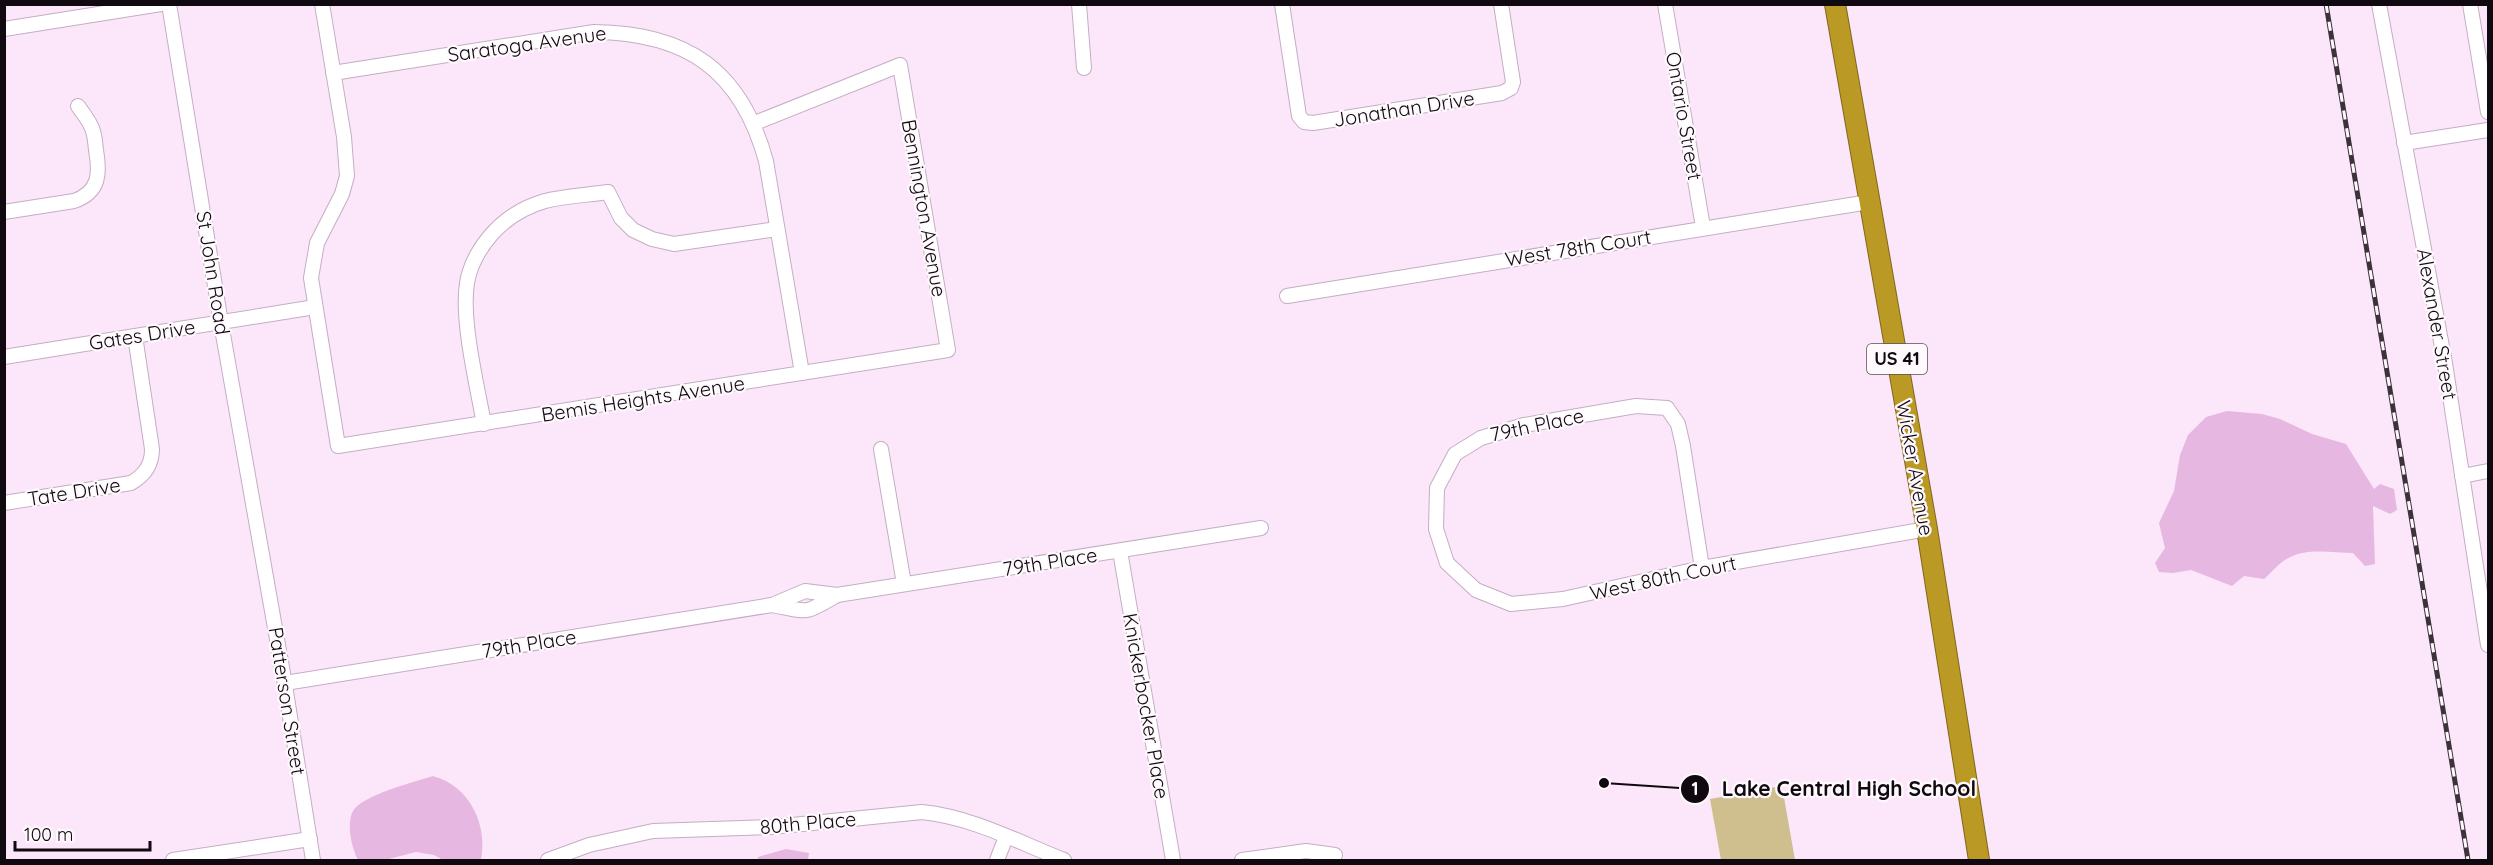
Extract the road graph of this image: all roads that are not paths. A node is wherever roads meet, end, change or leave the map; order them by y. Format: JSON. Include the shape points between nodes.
{"nodes":[{"id":1,"x":161,"y":4,"type":"edge"},
{"id":2,"x":169,"y":4,"type":"edge"},
{"id":3,"x":322,"y":4,"type":"edge"},
{"id":4,"x":1079,"y":4,"type":"edge"},
{"id":5,"x":1282,"y":4,"type":"edge"},
{"id":6,"x":1501,"y":4,"type":"edge"},
{"id":7,"x":1665,"y":4,"type":"edge"},
{"id":8,"x":1835,"y":4,"type":"edge"},
{"id":9,"x":2379,"y":4,"type":"edge"},
{"id":10,"x":2472,"y":5,"type":"edge"},
{"id":11,"x":4,"y":29,"type":"edge"},
{"id":12,"x":1084,"y":68,"type":"dead end"},
{"id":13,"x":333,"y":74,"type":"junction"},
{"id":14,"x":78,"y":106,"type":"dead end"},
{"id":15,"x":2488,"y":112,"type":"edge"},
{"id":16,"x":755,"y":123,"type":"junction"},
{"id":17,"x":2488,"y":129,"type":"edge"},
{"id":18,"x":2404,"y":143,"type":"junction"},
{"id":19,"x":1869,"y":202,"type":"junction"},
{"id":20,"x":4,"y":212,"type":"edge"},
{"id":21,"x":1702,"y":227,"type":"junction"},
{"id":22,"x":777,"y":229,"type":"junction"},
{"id":23,"x":1287,"y":296,"type":"dead end"},
{"id":24,"x":315,"y":307,"type":"junction"},
{"id":25,"x":221,"y":323,"type":"junction"},
{"id":26,"x":135,"y":336,"type":"junction"},
{"id":27,"x":948,"y":350,"type":"joint"},
{"id":28,"x":4,"y":357,"type":"edge"},
{"id":29,"x":802,"y":373,"type":"junction"},
{"id":30,"x":484,"y":424,"type":"junction"},
{"id":31,"x":881,"y":449,"type":"dead end"},
{"id":32,"x":2488,"y":471,"type":"edge"},
{"id":33,"x":2462,"y":476,"type":"junction"},
{"id":34,"x":4,"y":502,"type":"edge"},
{"id":35,"x":1261,"y":528,"type":"dead end"},
{"id":36,"x":1436,"y":529,"type":"joint"},
{"id":37,"x":1927,"y":529,"type":"junction"},
{"id":38,"x":260,"y":542,"type":"joint"},
{"id":39,"x":1120,"y":551,"type":"junction"},
{"id":40,"x":1702,"y":568,"type":"junction"},
{"id":41,"x":904,"y":584,"type":"junction"},
{"id":42,"x":837,"y":595,"type":"junction"},
{"id":43,"x":772,"y":605,"type":"junction"},
{"id":44,"x":2488,"y":645,"type":"edge"},
{"id":45,"x":285,"y":683,"type":"junction"},
{"id":46,"x":1006,"y":837,"type":"junction"},
{"id":47,"x":310,"y":839,"type":"junction"},
{"id":48,"x":1335,"y":855,"type":"dead end"},
{"id":49,"x":570,"y":856,"type":"edge"},
{"id":50,"x":173,"y":861,"type":"edge"},
{"id":51,"x":313,"y":861,"type":"edge"},
{"id":52,"x":548,"y":861,"type":"edge"},
{"id":53,"x":997,"y":861,"type":"edge"},
{"id":54,"x":1064,"y":861,"type":"edge"},
{"id":55,"x":1173,"y":861,"type":"edge"},
{"id":56,"x":1242,"y":861,"type":"edge"},
{"id":57,"x":1979,"y":861,"type":"edge"}],
"edges":[{"from":1,"to":11,"type":"street"},
{"from":2,"to":25,"type":"street","name":"St John Road"},
{"from":3,"to":13,"type":"street"},
{"from":4,"to":12,"type":"street"},
{"from":5,"to":6,"type":"street","name":"Jonathan Drive","via":[[1299,116],[1304,122],[1313,123],[1502,93],[1511,88]]},
{"from":7,"to":21,"type":"street","name":"Ontario Street"},
{"from":8,"to":19,"type":"highway","name":"Wicker Avenue","number":"US 41"},
{"from":9,"to":18,"type":"street","name":"Alexander Street"},
{"from":10,"to":15,"type":"street"},
{"from":13,"to":16,"type":"street","name":"Saratoga Avenue","via":[[594,32],[628,32],[684,49],[703,60],[731,85]]},
{"from":13,"to":24,"type":"street","via":[[347,153],[347,176],[313,259]]},
{"from":14,"to":20,"type":"street","via":[[92,128],[98,158],[99,172],[92,191],[74,201]]},
{"from":16,"to":22,"type":"street","name":"Saratoga Avenue","via":[[766,161]]},
{"from":16,"to":27,"type":"street","name":"Bennington Avenue","via":[[900,65]]},
{"from":17,"to":18,"type":"street"},
{"from":18,"to":33,"type":"street","name":"Alexander Street"},
{"from":19,"to":21,"type":"street","name":"West 78th Court"},
{"from":19,"to":37,"type":"highway","name":"Wicker Avenue","number":"US 41"},
{"from":21,"to":23,"type":"street","name":"West 78th Court"},
{"from":22,"to":29,"type":"street","name":"Saratoga Avenue"},
{"from":22,"to":30,"type":"street","via":[[674,244],[633,230],[621,218],[608,192],[544,202],[506,220],[482,246],[466,283],[465,310]]},
{"from":24,"to":25,"type":"street","name":"Gates Drive"},
{"from":24,"to":30,"type":"street","name":"Bemis Heights Avenue","via":[[338,446]]},
{"from":25,"to":26,"type":"street","name":"Gates Drive"},
{"from":25,"to":38,"type":"street","name":"St John Road"},
{"from":26,"to":28,"type":"street","name":"Gates Drive"},
{"from":26,"to":34,"type":"street","name":"Tate Drive","via":[[152,449],[146,471],[131,483]]},
{"from":27,"to":29,"type":"street","name":"Bemis Heights Avenue"},
{"from":29,"to":30,"type":"street","name":"Bemis Heights Avenue"},
{"from":31,"to":41,"type":"street"},
{"from":32,"to":33,"type":"street"},
{"from":33,"to":44,"type":"street","name":"Alexander Street"},
{"from":35,"to":39,"type":"street","name":"79th Place"},
{"from":36,"to":40,"type":"street","name":"West 80th Court","via":[[1447,564],[1476,590],[1511,604],[1563,599]]},
{"from":36,"to":40,"type":"street","name":"79th Place","via":[[1437,488],[1455,454],[1481,438],[1524,425],[1636,406],[1667,408],[1678,424],[1683,446]]},
{"from":37,"to":40,"type":"street","name":"West 80th Court"},
{"from":37,"to":57,"type":"highway","name":"Wicker Avenue","number":"US 41"},
{"from":38,"to":45,"type":"street","name":"Patterson Street"},
{"from":39,"to":41,"type":"street","name":"79th Place"},
{"from":39,"to":55,"type":"street","name":"Knickerbocker Place"},
{"from":41,"to":42,"type":"street","name":"79th Place"},
{"from":42,"to":43,"type":"street","name":"79th Place","via":[[805,591]]},
{"from":42,"to":43,"type":"street","name":"79th Place","via":[[811,611]]},
{"from":43,"to":45,"type":"street","name":"79th Place"},
{"from":45,"to":47,"type":"street","name":"Patterson Street"},
{"from":46,"to":49,"type":"street","name":"80th Place","via":[[945,814],[922,812],[771,827],[653,831],[619,837]]},
{"from":46,"to":53,"type":"street"},
{"from":46,"to":54,"type":"street","name":"80th Place"},
{"from":47,"to":50,"type":"street"},
{"from":47,"to":51,"type":"street","name":"Patterson Street"},
{"from":48,"to":56,"type":"street","via":[[1306,851]]},
{"from":49,"to":52,"type":"street","name":"80th Place"}]}
